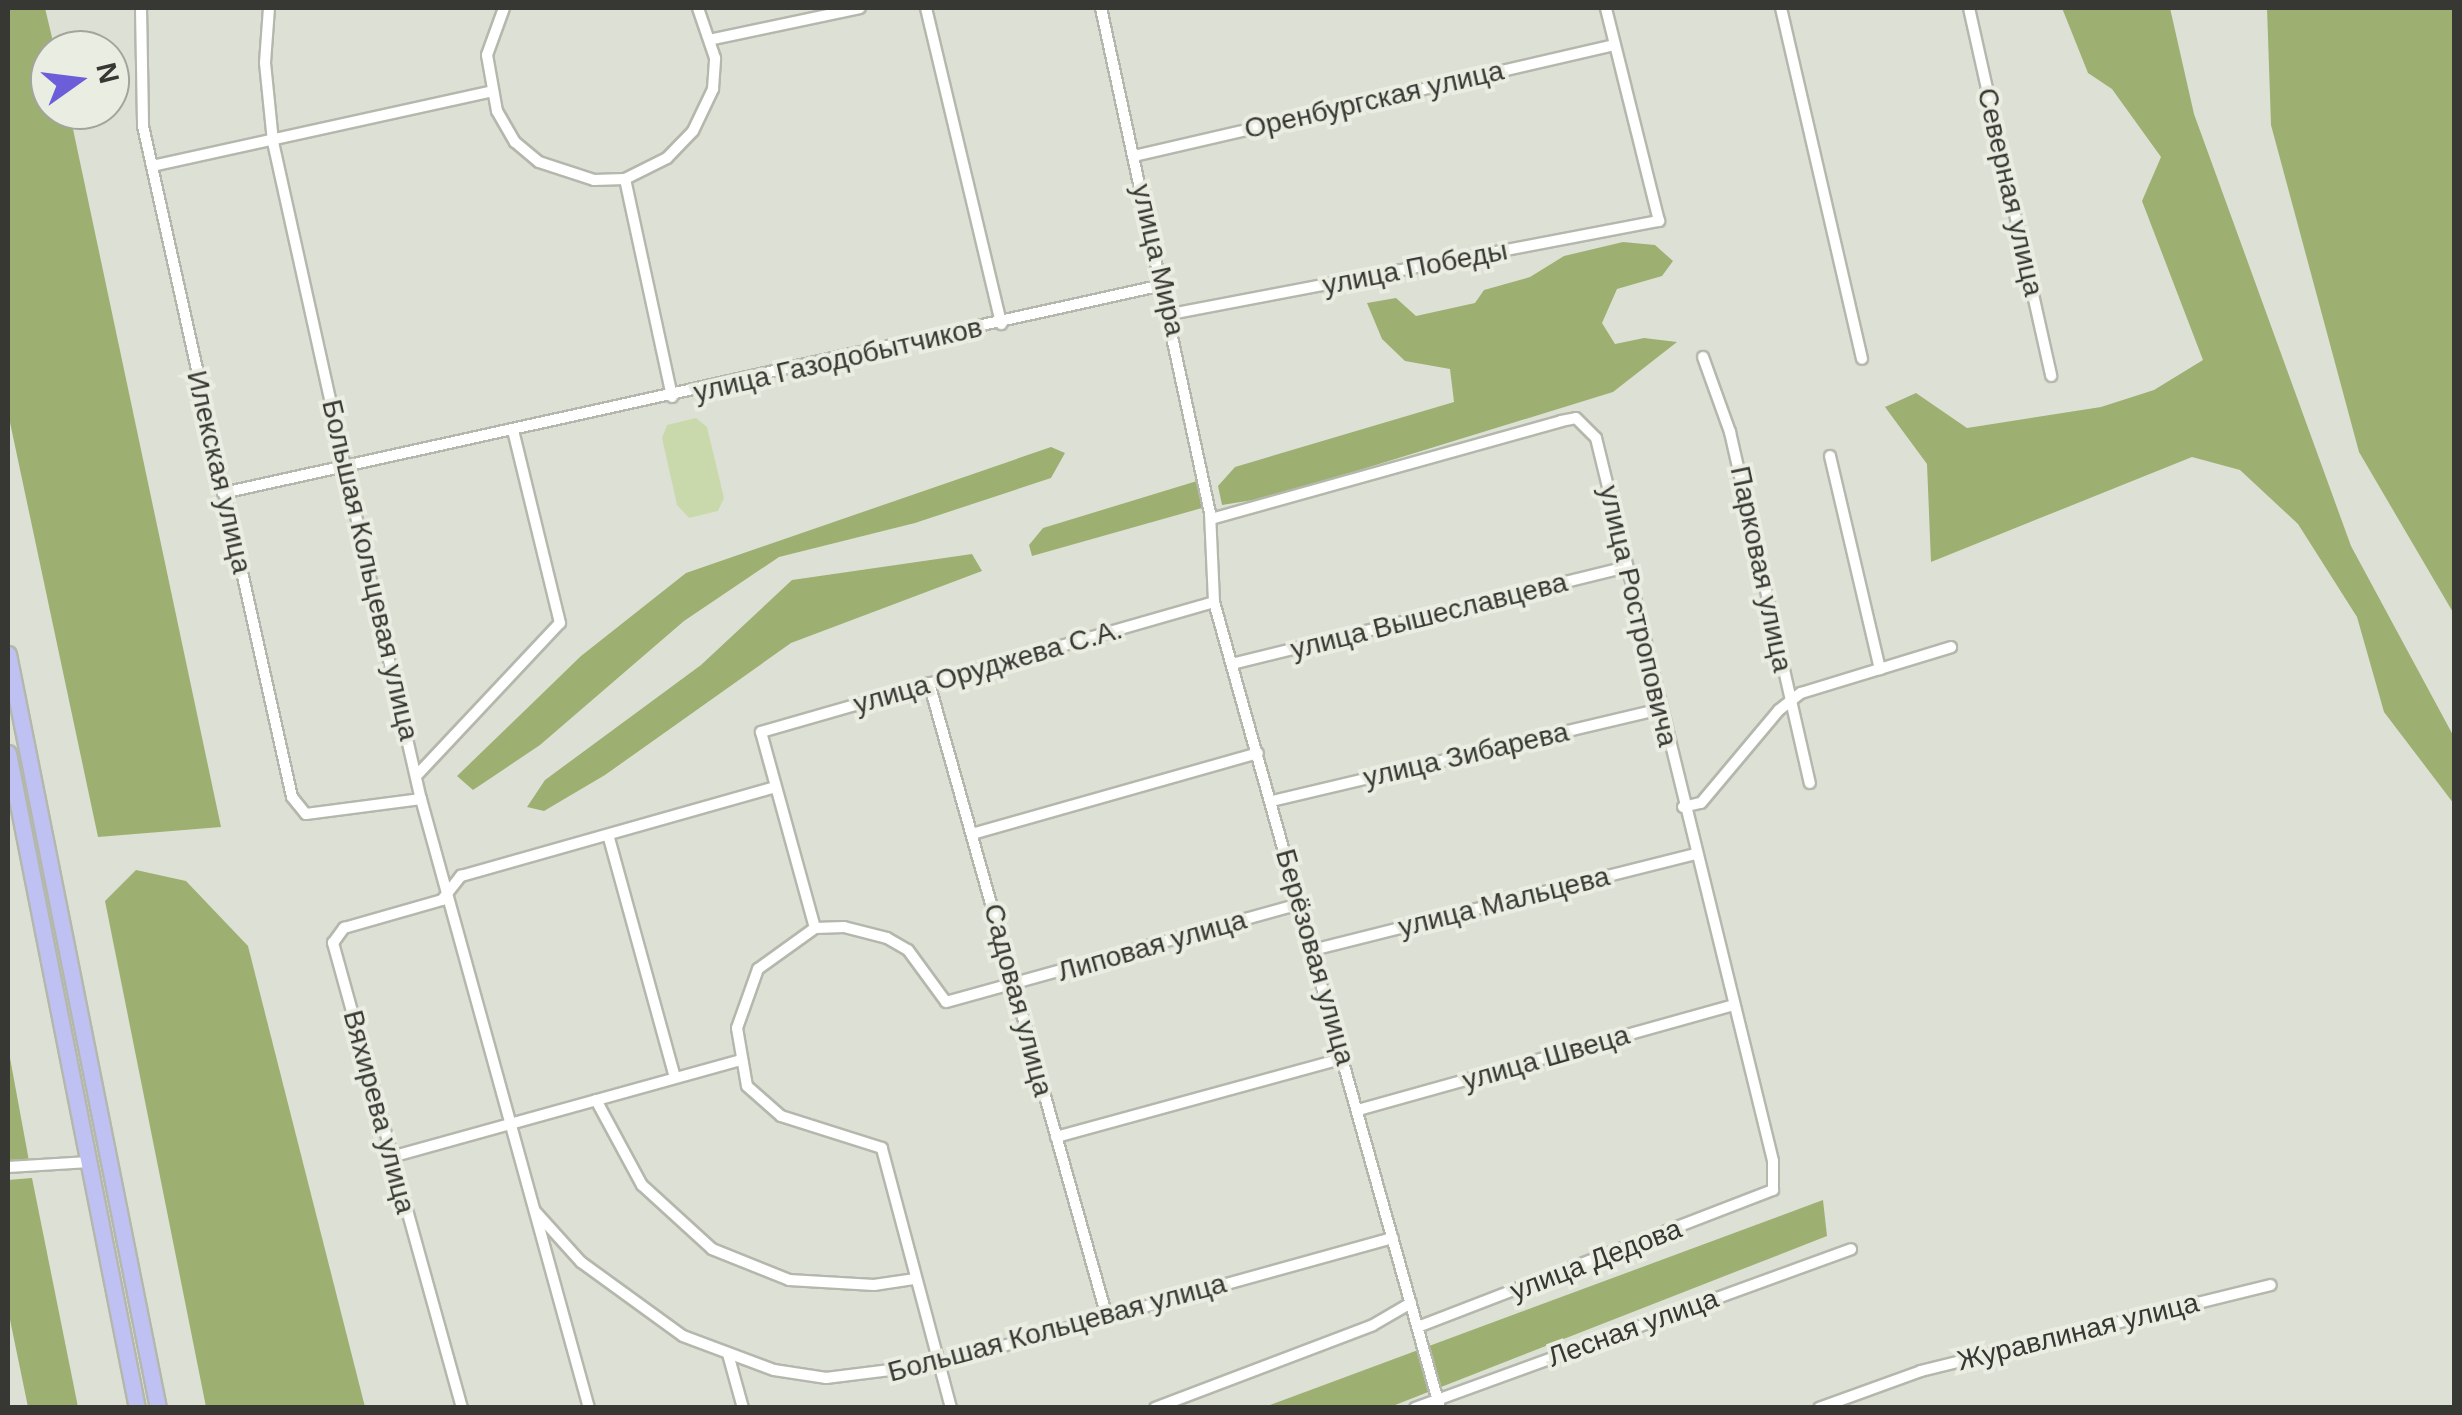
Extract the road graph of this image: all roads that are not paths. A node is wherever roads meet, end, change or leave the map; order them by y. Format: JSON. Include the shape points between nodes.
{"nodes":[{"id":1,"x":141,"y":8,"type":"edge"},
{"id":2,"x":269,"y":8,"type":"edge"},
{"id":3,"x":504,"y":8,"type":"edge"},
{"id":4,"x":698,"y":8,"type":"edge"},
{"id":5,"x":860,"y":8,"type":"edge"},
{"id":6,"x":926,"y":8,"type":"edge"},
{"id":7,"x":1101,"y":8,"type":"edge"},
{"id":8,"x":1606,"y":8,"type":"edge"},
{"id":9,"x":1781,"y":8,"type":"edge"},
{"id":10,"x":1969,"y":8,"type":"edge"},
{"id":11,"x":713,"y":39,"type":"junction"},
{"id":12,"x":1614,"y":45,"type":"junction"},
{"id":13,"x":489,"y":92,"type":"junction"},
{"id":14,"x":272,"y":142,"type":"junction"},
{"id":15,"x":1134,"y":156,"type":"junction"},
{"id":16,"x":152,"y":166,"type":"junction"},
{"id":17,"x":626,"y":179,"type":"junction"},
{"id":18,"x":1163,"y":284,"type":"junction"},
{"id":19,"x":1170,"y":314,"type":"junction"},
{"id":20,"x":1001,"y":324,"type":"junction"},
{"id":21,"x":1703,"y":358,"type":"dead end"},
{"id":22,"x":1862,"y":359,"type":"dead end"},
{"id":23,"x":2051,"y":376,"type":"dead end"},
{"id":24,"x":672,"y":397,"type":"junction"},
{"id":25,"x":512,"y":430,"type":"junction"},
{"id":26,"x":1830,"y":456,"type":"dead end"},
{"id":27,"x":345,"y":468,"type":"junction"},
{"id":28,"x":223,"y":493,"type":"junction"},
{"id":29,"x":1211,"y":516,"type":"junction"},
{"id":30,"x":1626,"y":567,"type":"junction"},
{"id":31,"x":1214,"y":602,"type":"junction"},
{"id":32,"x":1952,"y":647,"type":"dead end"},
{"id":33,"x":8,"y":654,"type":"edge"},
{"id":34,"x":1232,"y":664,"type":"junction"},
{"id":35,"x":1880,"y":669,"type":"junction"},
{"id":36,"x":928,"y":683,"type":"junction"},
{"id":37,"x":1788,"y":701,"type":"junction"},
{"id":38,"x":1660,"y":709,"type":"junction"},
{"id":39,"x":8,"y":753,"type":"edge"},
{"id":40,"x":1258,"y":753,"type":"junction"},
{"id":41,"x":418,"y":774,"type":"junction"},
{"id":42,"x":1810,"y":783,"type":"dead end"},
{"id":43,"x":775,"y":787,"type":"junction"},
{"id":44,"x":422,"y":799,"type":"junction"},
{"id":45,"x":1272,"y":802,"type":"junction"},
{"id":46,"x":1683,"y":807,"type":"junction"},
{"id":47,"x":972,"y":834,"type":"junction"},
{"id":48,"x":609,"y":838,"type":"junction"},
{"id":49,"x":1695,"y":854,"type":"junction"},
{"id":50,"x":448,"y":890,"type":"junction"},
{"id":51,"x":1300,"y":904,"type":"junction"},
{"id":52,"x":815,"y":928,"type":"junction"},
{"id":53,"x":1313,"y":950,"type":"junction"},
{"id":54,"x":1015,"y":984,"type":"junction"},
{"id":55,"x":1734,"y":1005,"type":"junction"},
{"id":56,"x":1344,"y":1058,"type":"junction"},
{"id":57,"x":738,"y":1061,"type":"junction"},
{"id":58,"x":675,"y":1077,"type":"junction"},
{"id":59,"x":596,"y":1100,"type":"junction"},
{"id":60,"x":1358,"y":1110,"type":"junction"},
{"id":61,"x":509,"y":1127,"type":"junction"},
{"id":62,"x":1056,"y":1136,"type":"junction"},
{"id":63,"x":391,"y":1157,"type":"junction"},
{"id":64,"x":89,"y":1162,"type":"junction"},
{"id":65,"x":8,"y":1167,"type":"edge"},
{"id":66,"x":1773,"y":1190,"type":"joint"},
{"id":67,"x":532,"y":1207,"type":"junction"},
{"id":68,"x":1393,"y":1238,"type":"junction"},
{"id":69,"x":1851,"y":1250,"type":"dead end"},
{"id":70,"x":914,"y":1280,"type":"junction"},
{"id":71,"x":2271,"y":1285,"type":"dead end"},
{"id":72,"x":1411,"y":1303,"type":"junction"},
{"id":73,"x":1106,"y":1318,"type":"junction"},
{"id":74,"x":1418,"y":1327,"type":"junction"},
{"id":75,"x":728,"y":1354,"type":"junction"},
{"id":76,"x":938,"y":1364,"type":"junction"},
{"id":77,"x":1439,"y":1403,"type":"edge"},
{"id":78,"x":138,"y":1408,"type":"edge"},
{"id":79,"x":158,"y":1408,"type":"edge"},
{"id":80,"x":462,"y":1408,"type":"edge"},
{"id":81,"x":589,"y":1408,"type":"edge"},
{"id":82,"x":743,"y":1408,"type":"edge"},
{"id":83,"x":951,"y":1408,"type":"edge"},
{"id":84,"x":1155,"y":1408,"type":"edge"},
{"id":85,"x":1415,"y":1408,"type":"edge"},
{"id":86,"x":1819,"y":1408,"type":"edge"}],
"edges":[{"from":1,"to":16,"type":"street","name":"Илекская улица","via":[[139,80]]},
{"from":2,"to":14,"type":"street","name":"Большая Кольцевая улица","via":[[264,63]]},
{"from":3,"to":13,"type":"street","via":[[487,55]]},
{"from":4,"to":11,"type":"street"},
{"from":5,"to":11,"type":"street"},
{"from":6,"to":20,"type":"street"},
{"from":7,"to":15,"type":"street","name":"улица Мира"},
{"from":8,"to":12,"type":"street"},
{"from":9,"to":22,"type":"street"},
{"from":10,"to":23,"type":"street","name":"Северная улица"},
{"from":11,"to":17,"type":"street","via":[[713,90],[693,131],[667,158]]},
{"from":12,"to":15,"type":"street","name":"Оренбургская улица"},
{"from":12,"to":19,"type":"street","name":"улица Победы","via":[[1658,222]]},
{"from":13,"to":14,"type":"street"},
{"from":13,"to":17,"type":"street","via":[[516,142],[539,162],[571,175]]},
{"from":14,"to":16,"type":"street"},
{"from":14,"to":27,"type":"street","name":"Большая Кольцевая улица"},
{"from":15,"to":18,"type":"street","name":"улица Мира"},
{"from":16,"to":28,"type":"street","name":"Илекская улица"},
{"from":17,"to":24,"type":"street"},
{"from":18,"to":19,"type":"street","name":"улица Мира"},
{"from":18,"to":20,"type":"street","name":"улица Газодобытчиков"},
{"from":19,"to":29,"type":"street","name":"улица Мира"},
{"from":20,"to":24,"type":"street","name":"улица Газодобытчиков"},
{"from":21,"to":37,"type":"street","name":"Парковая улица","via":[[1730,432],[1778,628]]},
{"from":24,"to":25,"type":"street","name":"улица Газодобытчиков"},
{"from":25,"to":27,"type":"street","name":"улица Газодобытчиков"},
{"from":25,"to":41,"type":"street","via":[[560,623]]},
{"from":26,"to":35,"type":"street"},
{"from":27,"to":28,"type":"street","name":"улица Газодобытчиков"},
{"from":27,"to":41,"type":"street","name":"Большая Кольцевая улица"},
{"from":28,"to":44,"type":"street","name":"Илекская улица","via":[[295,806],[314,814]]},
{"from":29,"to":30,"type":"street","name":"улица Ростроповича","via":[[1576,418],[1596,438]]},
{"from":29,"to":31,"type":"street","name":"Берёзовая улица"},
{"from":30,"to":34,"type":"street","name":"улица Вышеславцева"},
{"from":30,"to":38,"type":"street","name":"улица Ростроповича"},
{"from":31,"to":34,"type":"street","name":"Берёзовая улица"},
{"from":31,"to":36,"type":"street","name":"улица Оруджева С.А."},
{"from":32,"to":35,"type":"street"},
{"from":33,"to":79,"type":"highway"},
{"from":34,"to":40,"type":"street","name":"Берёзовая улица"},
{"from":35,"to":37,"type":"street"},
{"from":36,"to":43,"type":"street","name":"улица Оруджева С.А.","via":[[762,732]]},
{"from":36,"to":47,"type":"street","name":"Садовая улица"},
{"from":37,"to":42,"type":"street","name":"Парковая улица"},
{"from":37,"to":46,"type":"street","via":[[1701,803]]},
{"from":38,"to":45,"type":"street","name":"улица Зибарева"},
{"from":38,"to":46,"type":"street","name":"улица Ростроповича"},
{"from":39,"to":64,"type":"highway"},
{"from":40,"to":45,"type":"street","name":"Берёзовая улица"},
{"from":40,"to":47,"type":"street"},
{"from":41,"to":44,"type":"street","name":"Большая Кольцевая улица"},
{"from":43,"to":48,"type":"street"},
{"from":43,"to":52,"type":"street"},
{"from":44,"to":50,"type":"street","name":"Большая Кольцевая улица"},
{"from":45,"to":51,"type":"street","name":"Берёзовая улица"},
{"from":46,"to":49,"type":"street","name":"улица Ростроповича"},
{"from":47,"to":54,"type":"street","name":"Садовая улица"},
{"from":48,"to":50,"type":"street","via":[[461,876]]},
{"from":48,"to":58,"type":"street"},
{"from":49,"to":53,"type":"street","name":"улица Мальцева"},
{"from":49,"to":55,"type":"street","name":"улица Ростроповича"},
{"from":50,"to":61,"type":"street","name":"Большая Кольцевая улица"},
{"from":50,"to":63,"type":"street","name":"Вяхирева улица","via":[[432,905],[344,928],[333,943]]},
{"from":51,"to":53,"type":"street","name":"Берёзовая улица"},
{"from":51,"to":54,"type":"street","name":"Липовая улица"},
{"from":52,"to":54,"type":"street","name":"Липовая улица","via":[[887,938],[925,968],[946,1002]]},
{"from":52,"to":57,"type":"street","via":[[758,970],[744,997]]},
{"from":53,"to":56,"type":"street","name":"Берёзовая улица"},
{"from":54,"to":62,"type":"street","name":"Садовая улица"},
{"from":55,"to":60,"type":"street","name":"улица Швеца"},
{"from":55,"to":66,"type":"street","name":"улица Ростроповича","via":[[1773,1161]]},
{"from":56,"to":60,"type":"street","name":"Берёзовая улица"},
{"from":56,"to":62,"type":"street"},
{"from":57,"to":58,"type":"street"},
{"from":57,"to":70,"type":"street","via":[[747,1086],[781,1116],[882,1148]]},
{"from":58,"to":59,"type":"street"},
{"from":59,"to":61,"type":"street"},
{"from":59,"to":70,"type":"street","via":[[642,1184],[712,1248],[789,1280]]},
{"from":60,"to":68,"type":"street","name":"Берёзовая улица"},
{"from":61,"to":63,"type":"street"},
{"from":61,"to":67,"type":"street","name":"Большая Кольцевая улица"},
{"from":62,"to":73,"type":"street","name":"Садовая улица"},
{"from":63,"to":80,"type":"street","name":"Вяхирева улица"},
{"from":64,"to":65,"type":"street"},
{"from":64,"to":78,"type":"highway"},
{"from":66,"to":74,"type":"street","name":"улица Дедова"},
{"from":67,"to":75,"type":"street","name":"Большая Кольцевая улица","via":[[581,1262],[630,1302],[683,1336]]},
{"from":67,"to":81,"type":"street","name":"Большая Кольцевая улица"},
{"from":68,"to":72,"type":"street","name":"Берёзовая улица"},
{"from":68,"to":73,"type":"street","name":"Большая Кольцевая улица"},
{"from":69,"to":77,"type":"street","name":"Лесная улица"},
{"from":70,"to":76,"type":"street"},
{"from":71,"to":86,"type":"street","name":"Журавлиная улица","via":[[1885,1382]]},
{"from":72,"to":74,"type":"street","name":"Берёзовая улица"},
{"from":72,"to":84,"type":"street","via":[[1372,1325]]},
{"from":73,"to":76,"type":"street","name":"Большая Кольцевая улица"},
{"from":74,"to":77,"type":"street","name":"Берёзовая улица"},
{"from":75,"to":76,"type":"street","name":"Большая Кольцевая улица","via":[[826,1378]]},
{"from":75,"to":82,"type":"street"},
{"from":76,"to":83,"type":"street"},
{"from":77,"to":85,"type":"street","name":"Лесная улица"}]}
